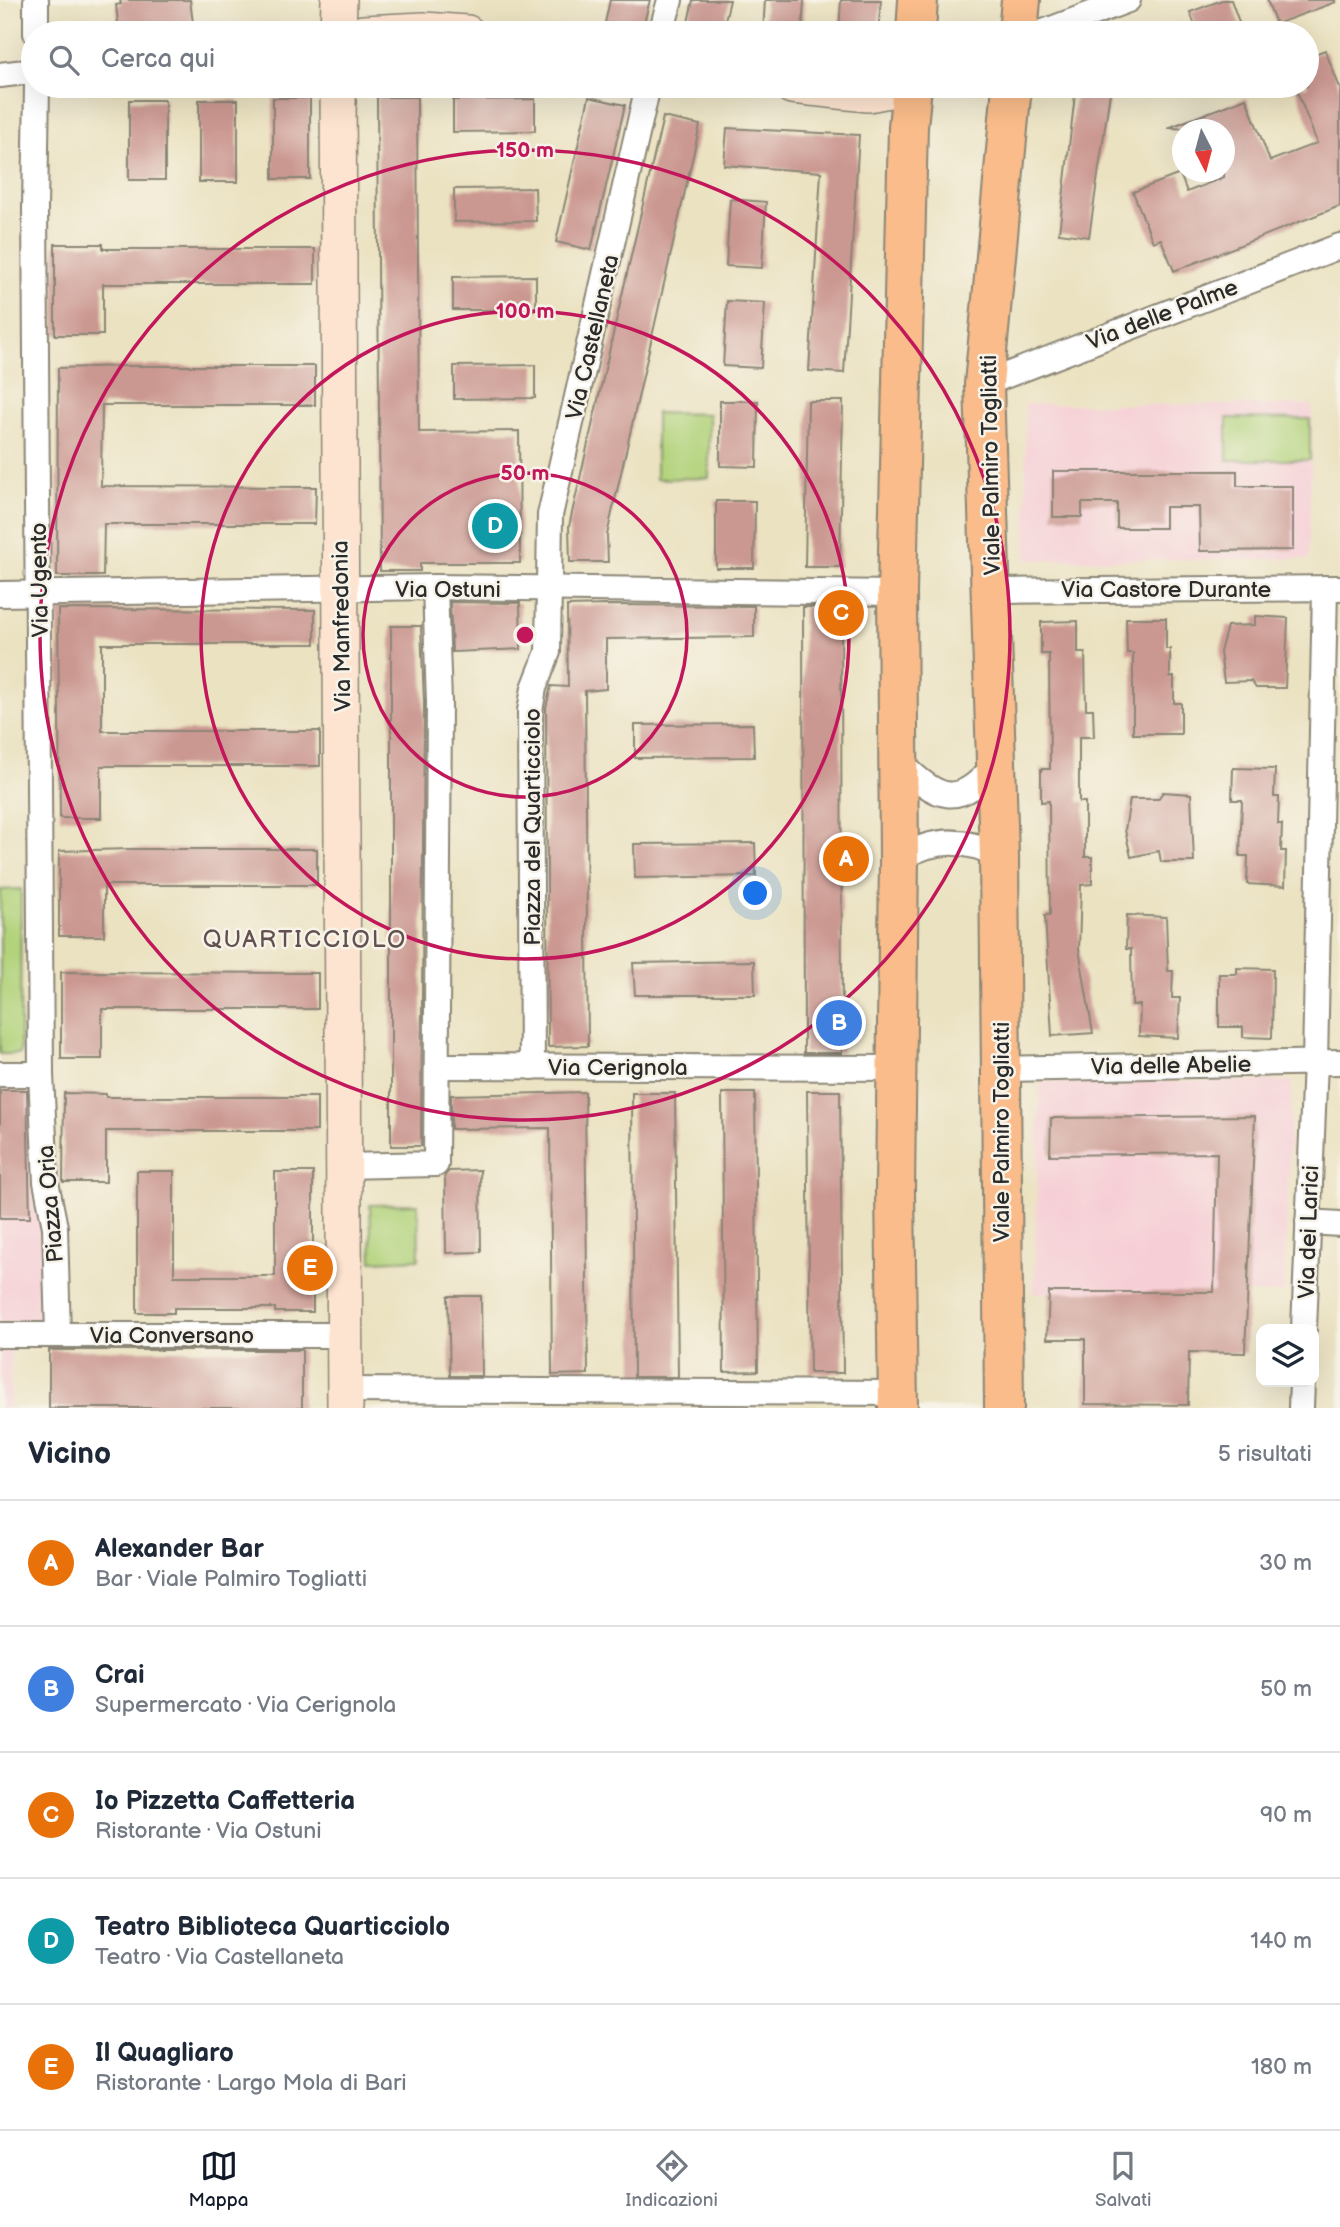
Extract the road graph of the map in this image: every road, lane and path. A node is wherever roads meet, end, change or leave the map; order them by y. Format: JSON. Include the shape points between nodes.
{"nodes":[{"id":1,"x":36,"y":0,"type":"edge"},
{"id":2,"x":339,"y":0,"type":"edge"},
{"id":3,"x":670,"y":0,"type":"edge"},
{"id":4,"x":918,"y":0,"type":"edge"},
{"id":5,"x":1021,"y":0,"type":"edge"},
{"id":6,"x":1128,"y":0,"type":"edge"},
{"id":7,"x":36,"y":21,"type":"edge"},
{"id":8,"x":338,"y":21,"type":"edge"},
{"id":9,"x":664,"y":21,"type":"edge"},
{"id":10,"x":917,"y":21,"type":"edge"},
{"id":11,"x":1019,"y":21,"type":"edge"},
{"id":12,"x":1073,"y":21,"type":"edge"},
{"id":13,"x":21,"y":72,"type":"edge"},
{"id":14,"x":0,"y":75,"type":"edge"},
{"id":15,"x":37,"y":98,"type":"edge"},
{"id":16,"x":338,"y":98,"type":"edge"},
{"id":17,"x":645,"y":98,"type":"edge"},
{"id":18,"x":910,"y":98,"type":"edge"},
{"id":19,"x":1011,"y":98,"type":"edge"},
{"id":20,"x":1340,"y":246,"type":"edge"},
{"id":21,"x":984,"y":384,"type":"junction"},
{"id":22,"x":435,"y":587,"type":"junction"},
{"id":23,"x":1332,"y":588,"type":"edge"},
{"id":24,"x":340,"y":589,"type":"junction"},
{"id":25,"x":549,"y":590,"type":"junction"},
{"id":26,"x":993,"y":591,"type":"junction"},
{"id":27,"x":897,"y":593,"type":"junction"},
{"id":28,"x":0,"y":594,"type":"edge"},
{"id":29,"x":40,"y":595,"type":"junction"},
{"id":30,"x":899,"y":761,"type":"junction"},
{"id":31,"x":997,"y":762,"type":"junction"},
{"id":32,"x":1330,"y":825,"type":"edge"},
{"id":33,"x":999,"y":856,"type":"junction"},
{"id":34,"x":899,"y":859,"type":"junction"},
{"id":35,"x":1315,"y":1062,"type":"junction"},
{"id":36,"x":1340,"y":1062,"type":"edge"},
{"id":37,"x":437,"y":1066,"type":"junction"},
{"id":38,"x":532,"y":1067,"type":"junction"},
{"id":39,"x":897,"y":1068,"type":"junction"},
{"id":40,"x":1002,"y":1069,"type":"junction"},
{"id":41,"x":0,"y":1074,"type":"edge"},
{"id":42,"x":41,"y":1074,"type":"junction"},
{"id":43,"x":343,"y":1166,"type":"junction"},
{"id":44,"x":1308,"y":1223,"type":"junction"},
{"id":45,"x":1340,"y":1224,"type":"edge"},
{"id":46,"x":1304,"y":1324,"type":"edge"},
{"id":47,"x":0,"y":1335,"type":"edge"},
{"id":48,"x":58,"y":1335,"type":"junction"},
{"id":49,"x":344,"y":1335,"type":"junction"},
{"id":50,"x":1302,"y":1387,"type":"edge"},
{"id":51,"x":345,"y":1399,"type":"edge"},
{"id":52,"x":898,"y":1401,"type":"edge"},
{"id":53,"x":1004,"y":1408,"type":"edge"},
{"id":54,"x":1301,"y":1408,"type":"edge"}],
"edges":[{"from":1,"to":7,"type":"street"},
{"from":2,"to":8,"type":"street"},
{"from":3,"to":9,"type":"street"},
{"from":4,"to":10,"type":"main road"},
{"from":5,"to":11,"type":"main road"},
{"from":6,"to":12,"type":"street"},
{"from":13,"to":14,"type":"street"},
{"from":15,"to":29,"type":"street","name":"Via Ugento"},
{"from":16,"to":24,"type":"street","name":"Via Manfredonia"},
{"from":17,"to":25,"type":"street","name":"Via Castellaneta","via":[[550,515]]},
{"from":18,"to":27,"type":"main road"},
{"from":19,"to":21,"type":"main road","name":"Viale Palmiro Togliatti"},
{"from":20,"to":21,"type":"street","name":"Via delle Palme"},
{"from":21,"to":26,"type":"main road","name":"Viale Palmiro Togliatti"},
{"from":22,"to":24,"type":"street","name":"Via Ostuni"},
{"from":22,"to":25,"type":"street","name":"Via Ostuni"},
{"from":22,"to":37,"type":"street","via":[[439,696]]},
{"from":23,"to":26,"type":"street","name":"Via Castore Durante"},
{"from":23,"to":32,"type":"street","name":"Via dei Larici"},
{"from":24,"to":29,"type":"street","name":"Via Ostuni"},
{"from":24,"to":43,"type":"street","name":"Via Manfredonia"},
{"from":25,"to":27,"type":"street","name":"Via Ostuni"},
{"from":25,"to":38,"type":"street","name":"Piazza del Quarticciolo","via":[[548,652],[530,711]]},
{"from":26,"to":31,"type":"main road","name":"Viale Palmiro Togliatti"},
{"from":27,"to":30,"type":"main road"},
{"from":28,"to":29,"type":"street","name":"Via Ostuni"},
{"from":29,"to":42,"type":"street","name":"Via Ugento"},
{"from":30,"to":31,"type":"street","via":[[927,788],[951,796],[971,790]]},
{"from":30,"to":34,"type":"main road"},
{"from":31,"to":33,"type":"main road","name":"Viale Palmiro Togliatti"},
{"from":32,"to":35,"type":"street","name":"Via dei Larici"},
{"from":33,"to":34,"type":"street","via":[[974,844],[949,842],[920,847]]},
{"from":33,"to":40,"type":"main road","name":"Viale Palmiro Togliatti"},
{"from":34,"to":39,"type":"main road"},
{"from":35,"to":36,"type":"street","name":"Via delle Abelie"},
{"from":35,"to":40,"type":"street","name":"Via delle Abelie"},
{"from":35,"to":44,"type":"street","name":"Via dei Larici"},
{"from":37,"to":38,"type":"street","name":"Via Cerignola"},
{"from":37,"to":43,"type":"street","via":[[436,1164]]},
{"from":38,"to":39,"type":"street","name":"Via Cerignola"},
{"from":39,"to":52,"type":"main road"},
{"from":40,"to":53,"type":"main road","name":"Viale Palmiro Togliatti"},
{"from":41,"to":42,"type":"street"},
{"from":42,"to":48,"type":"street","name":"Piazza Oria","via":[[46,1182],[55,1227]]},
{"from":43,"to":49,"type":"street","name":"Via Manfredonia"},
{"from":44,"to":45,"type":"street"},
{"from":44,"to":46,"type":"street","name":"Via dei Larici"},
{"from":47,"to":48,"type":"street","name":"Via Conversano"},
{"from":48,"to":49,"type":"street","name":"Via Conversano"},
{"from":49,"to":51,"type":"street","name":"Via Manfredonia"},
{"from":50,"to":54,"type":"street"},
{"from":51,"to":52,"type":"street"}]}
